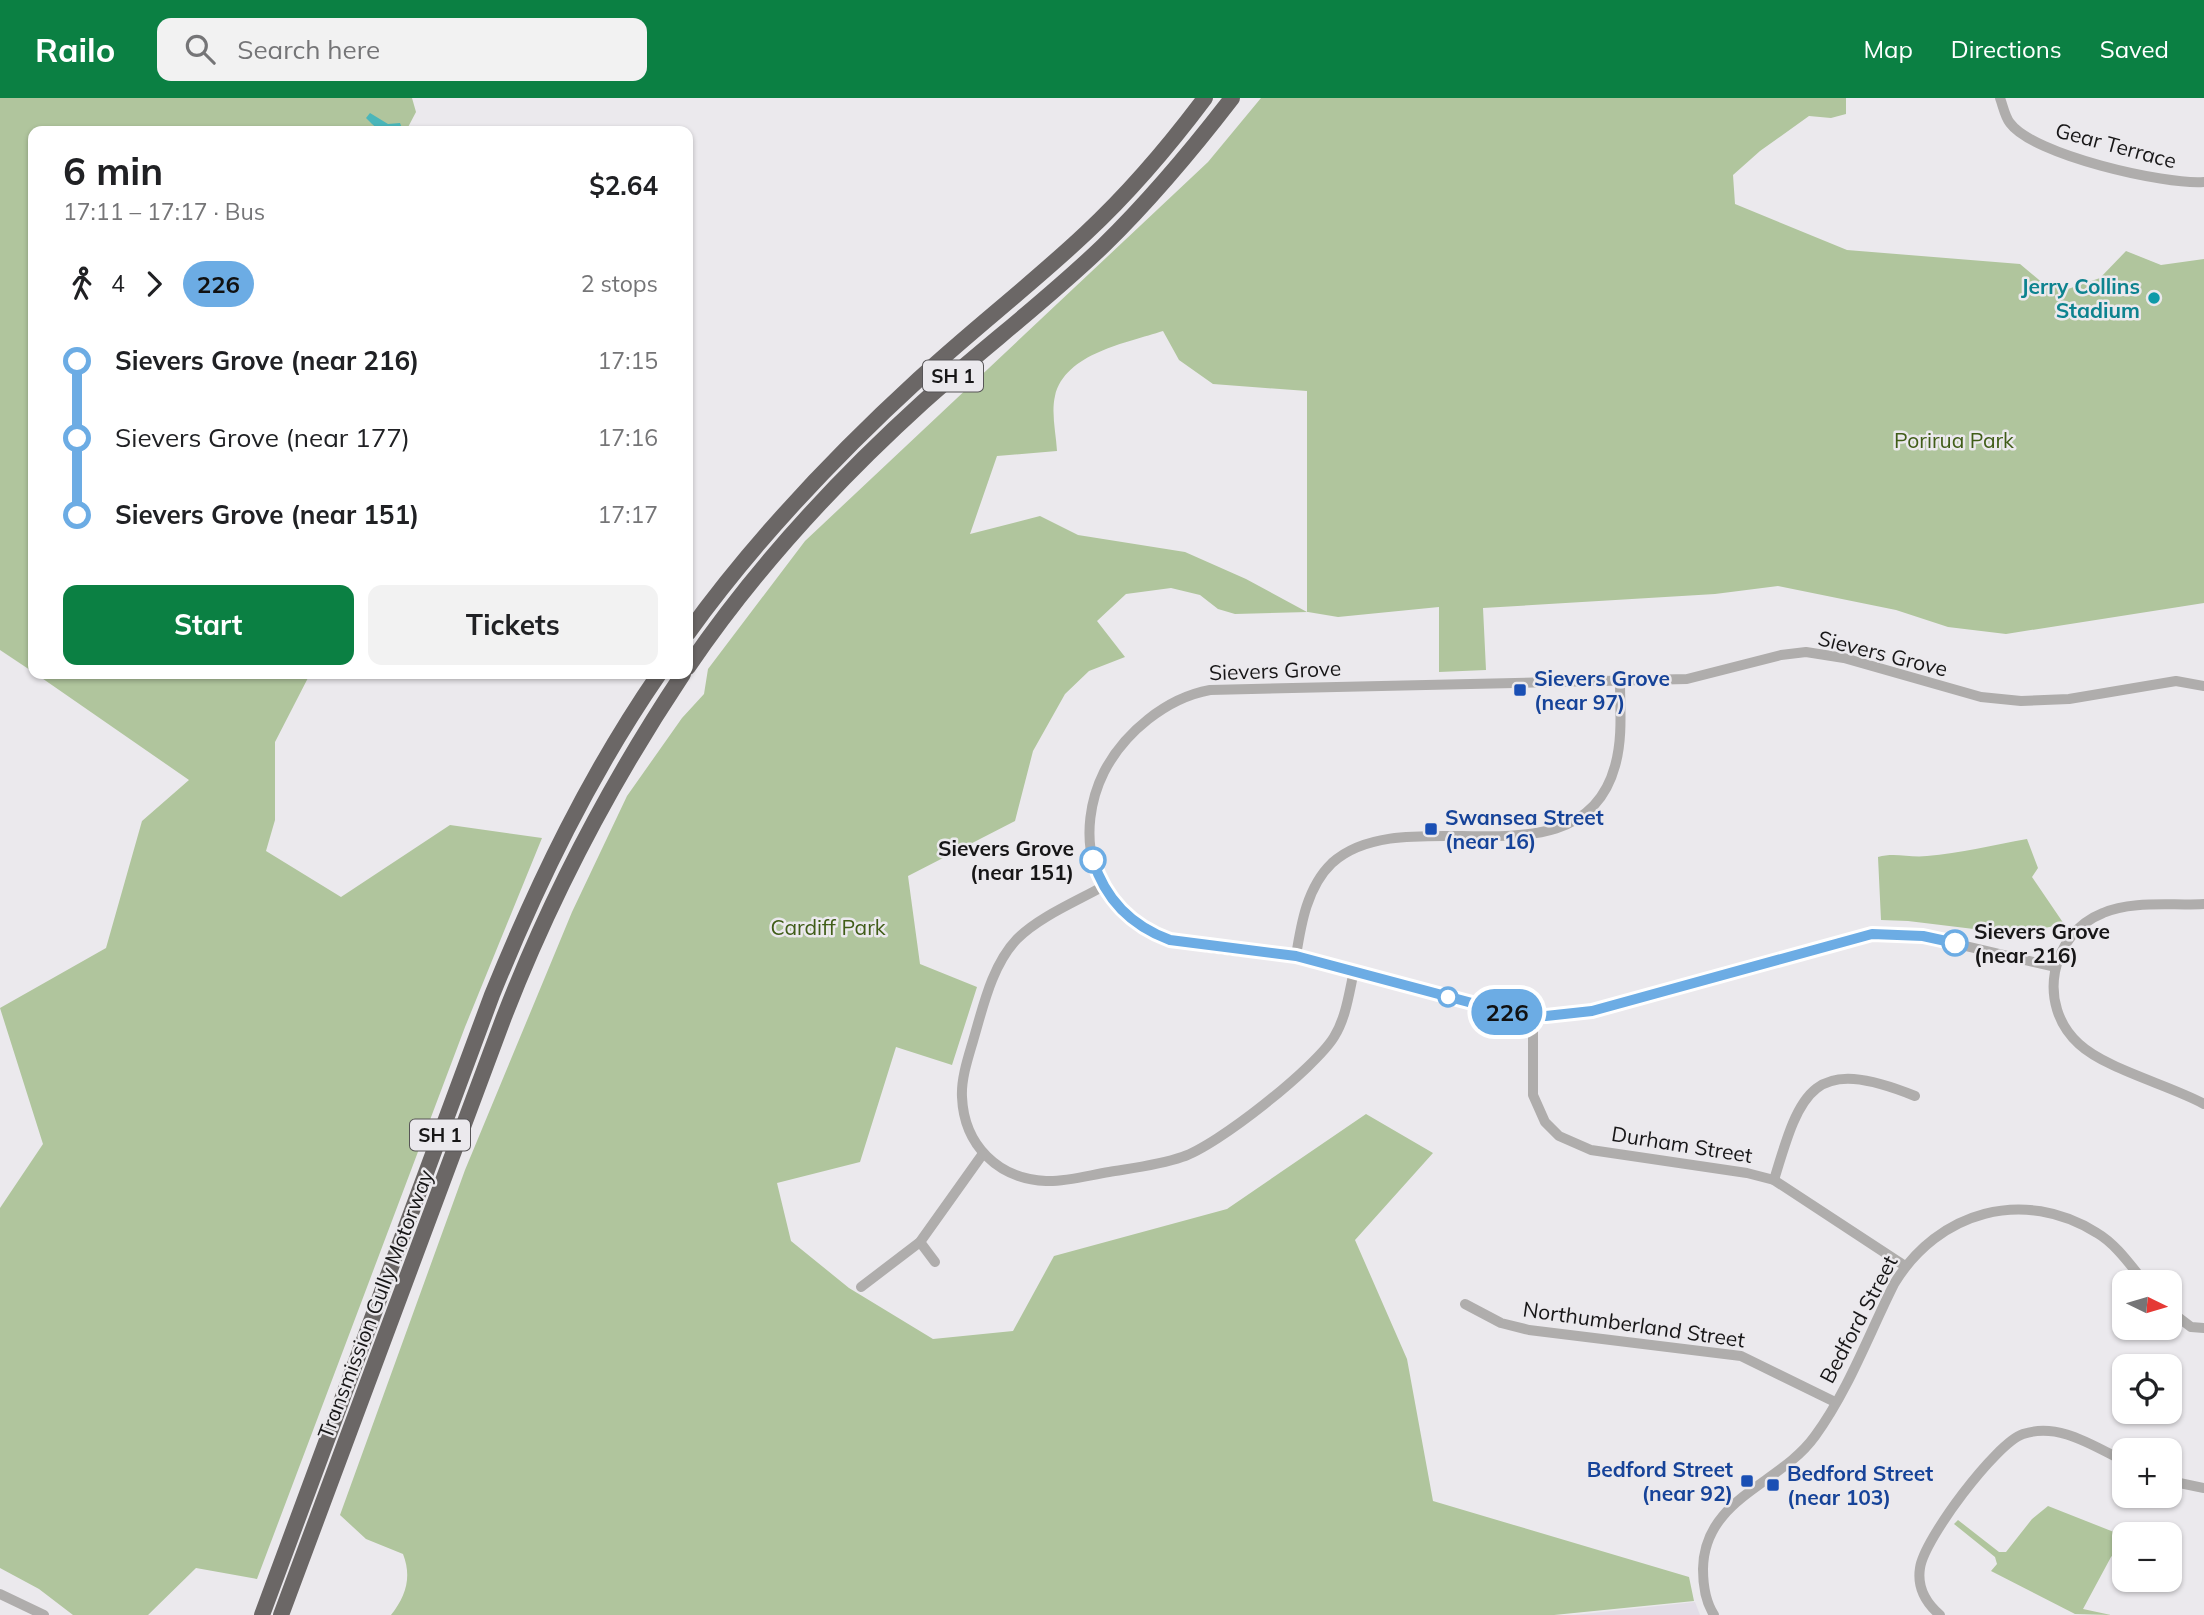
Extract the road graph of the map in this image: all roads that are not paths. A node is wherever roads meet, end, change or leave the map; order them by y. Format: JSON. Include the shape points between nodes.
{"nodes":[{"id":1,"x":1205,"y":98,"type":"edge"},
{"id":2,"x":1232,"y":98,"type":"edge"},
{"id":3,"x":2000,"y":98,"type":"edge"},
{"id":4,"x":2204,"y":182,"type":"edge"},
{"id":5,"x":693,"y":627,"type":"edge"},
{"id":6,"x":693,"y":660,"type":"edge"},
{"id":7,"x":656,"y":679,"type":"edge"},
{"id":8,"x":680,"y":679,"type":"edge"},
{"id":9,"x":1620,"y":681,"type":"junction"},
{"id":10,"x":2204,"y":686,"type":"edge"},
{"id":11,"x":1102,"y":887,"type":"junction"},
{"id":12,"x":2204,"y":904,"type":"edge"},
{"id":13,"x":1296,"y":956,"type":"junction"},
{"id":14,"x":2055,"y":967,"type":"junction"},
{"id":15,"x":1354,"y":971,"type":"junction"},
{"id":16,"x":1532,"y":1015,"type":"junction"},
{"id":17,"x":1915,"y":1096,"type":"dead end"},
{"id":18,"x":2204,"y":1104,"type":"edge"},
{"id":19,"x":982,"y":1155,"type":"junction"},
{"id":20,"x":1774,"y":1181,"type":"junction"},
{"id":21,"x":920,"y":1242,"type":"junction"},
{"id":22,"x":935,"y":1262,"type":"dead end"},
{"id":23,"x":1905,"y":1266,"type":"junction"},
{"id":24,"x":2133,"y":1270,"type":"edge"},
{"id":25,"x":861,"y":1287,"type":"dead end"},
{"id":26,"x":1465,"y":1304,"type":"dead end"},
{"id":27,"x":2182,"y":1320,"type":"edge"},
{"id":28,"x":2204,"y":1328,"type":"edge"},
{"id":29,"x":1835,"y":1402,"type":"junction"},
{"id":30,"x":2112,"y":1455,"type":"edge"},
{"id":31,"x":2182,"y":1483,"type":"edge"},
{"id":32,"x":2204,"y":1488,"type":"edge"},
{"id":33,"x":0,"y":1594,"type":"edge"},
{"id":34,"x":44,"y":1615,"type":"edge"},
{"id":35,"x":262,"y":1615,"type":"edge"},
{"id":36,"x":281,"y":1615,"type":"edge"},
{"id":37,"x":1714,"y":1615,"type":"edge"},
{"id":38,"x":1940,"y":1615,"type":"edge"}],
"edges":[{"from":1,"to":5,"type":"highway","number":"SH 1","via":[[1106,214],[833,461],[739,566]]},
{"from":2,"to":6,"type":"highway","number":"SH 1","via":[[1170,176],[1103,246],[923,402],[848,474],[759,574]]},
{"from":3,"to":4,"type":"street","name":"Gear Terrace","via":[[2010,123],[2027,137],[2076,159],[2176,182]]},
{"from":7,"to":35,"type":"highway","name":"Transmission Gully Motorway","number":"SH 1","via":[[595,776],[521,925]]},
{"from":8,"to":36,"type":"highway","name":"Transmission Gully Motorway","number":"SH 1","via":[[604,800],[535,942]]},
{"from":9,"to":10,"type":"street","name":"Sievers Grove","via":[[1703,676],[1781,654],[1806,652],[1844,658],[1981,697],[2021,701],[2069,699],[2176,681]]},
{"from":9,"to":11,"type":"street","name":"Sievers Grove","via":[[1222,690],[1188,695],[1137,731],[1113,757],[1098,785],[1090,844]]},
{"from":9,"to":13,"type":"street","via":[[1615,767],[1586,812],[1565,826],[1540,832],[1391,839],[1355,848],[1331,864],[1314,888]]},
{"from":11,"to":13,"type":"street","name":"Sievers Grove","via":[[1136,922],[1170,940]]},
{"from":11,"to":19,"type":"street","via":[[1023,935],[998,966],[971,1047],[962,1096],[970,1134]]},
{"from":12,"to":14,"type":"street","via":[[2104,912],[2076,931]]},
{"from":13,"to":15,"type":"street","name":"Sievers Grove"},
{"from":14,"to":16,"type":"street","name":"Sievers Grove","via":[[1923,936],[1872,934],[1592,1011]]},
{"from":14,"to":18,"type":"street","via":[[2057,1011],[2078,1044]]},
{"from":15,"to":16,"type":"street","name":"Sievers Grove"},
{"from":15,"to":19,"type":"street","via":[[1341,1021],[1324,1051],[1205,1147],[1182,1158],[1047,1181],[999,1167]]},
{"from":16,"to":20,"type":"street","name":"Durham Street","via":[[1533,1095],[1545,1122],[1559,1136],[1591,1150],[1747,1172]]},
{"from":17,"to":20,"type":"street","via":[[1850,1078],[1823,1082],[1811,1091],[1787,1135]]},
{"from":19,"to":21,"type":"street"},
{"from":20,"to":23,"type":"street","name":"Durham Street"},
{"from":21,"to":22,"type":"street"},
{"from":21,"to":25,"type":"street"},
{"from":23,"to":24,"type":"street","name":"Bedford Street","via":[[1930,1239],[1954,1224],[1978,1215],[2029,1208],[2066,1217],[2099,1234]]},
{"from":23,"to":29,"type":"street","name":"Bedford Street"},
{"from":26,"to":29,"type":"street","name":"Northumberland Street","via":[[1500,1323],[1529,1331],[1741,1356]]},
{"from":27,"to":28,"type":"street"},
{"from":29,"to":37,"type":"street","name":"Bedford Street","via":[[1805,1449],[1736,1500],[1713,1528],[1703,1571],[1707,1604]]},
{"from":30,"to":38,"type":"street","via":[[2058,1430],[2023,1434],[2002,1447],[1923,1553],[1920,1584]]},
{"from":31,"to":32,"type":"street"},
{"from":33,"to":34,"type":"street"}]}
